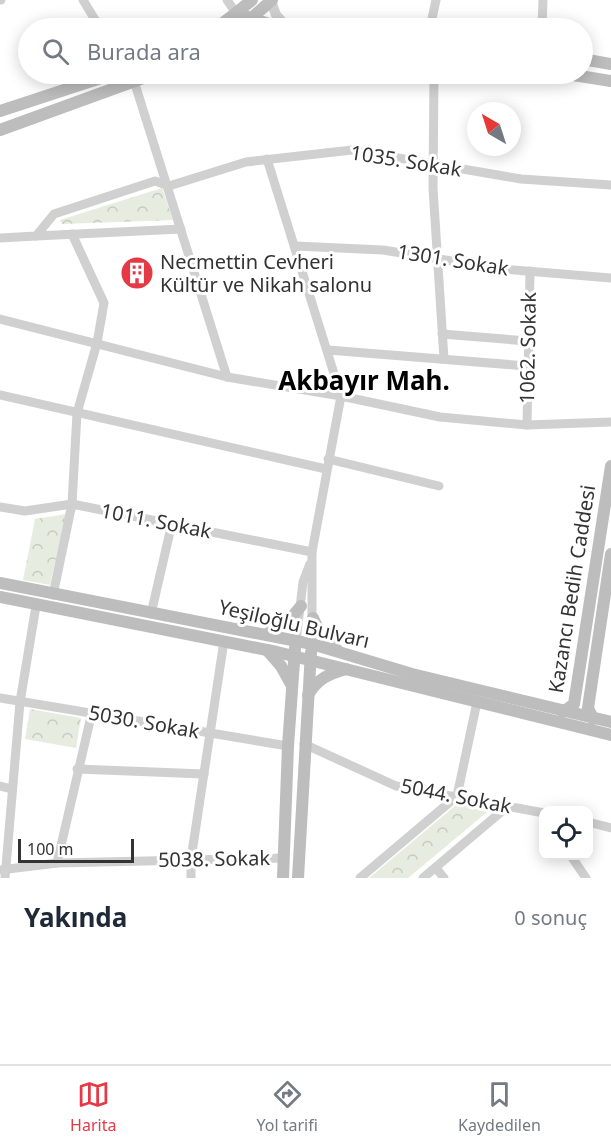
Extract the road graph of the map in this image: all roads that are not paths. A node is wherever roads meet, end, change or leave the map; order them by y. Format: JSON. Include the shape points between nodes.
{"nodes":[{"id":1,"x":83,"y":0,"type":"edge"},
{"id":2,"x":227,"y":0,"type":"edge"},
{"id":3,"x":252,"y":0,"type":"edge"},
{"id":4,"x":436,"y":0,"type":"edge"},
{"id":5,"x":543,"y":0,"type":"edge"},
{"id":6,"x":271,"y":1,"type":"edge"},
{"id":7,"x":233,"y":16,"type":"junction"},
{"id":8,"x":94,"y":18,"type":"edge"},
{"id":9,"x":230,"y":18,"type":"edge"},
{"id":10,"x":235,"y":18,"type":"edge"},
{"id":11,"x":253,"y":18,"type":"edge"},
{"id":12,"x":279,"y":18,"type":"edge"},
{"id":13,"x":432,"y":18,"type":"edge"},
{"id":14,"x":542,"y":18,"type":"edge"},
{"id":15,"x":593,"y":61,"type":"edge"},
{"id":16,"x":611,"y":64,"type":"edge"},
{"id":17,"x":593,"y":78,"type":"edge"},
{"id":18,"x":611,"y":81,"type":"edge"},
{"id":19,"x":82,"y":84,"type":"edge"},
{"id":20,"x":126,"y":84,"type":"edge"},
{"id":21,"x":135,"y":84,"type":"edge"},
{"id":22,"x":434,"y":84,"type":"edge"},
{"id":23,"x":0,"y":111,"type":"edge"},
{"id":24,"x":0,"y":130,"type":"edge"},
{"id":25,"x":267,"y":159,"type":"junction"},
{"id":26,"x":433,"y":164,"type":"junction"},
{"id":27,"x":611,"y":185,"type":"edge"},
{"id":28,"x":169,"y":186,"type":"junction"},
{"id":29,"x":181,"y":230,"type":"junction"},
{"id":30,"x":72,"y":234,"type":"junction"},
{"id":31,"x":36,"y":236,"type":"junction"},
{"id":32,"x":0,"y":238,"type":"edge"},
{"id":33,"x":295,"y":246,"type":"junction"},
{"id":34,"x":437,"y":259,"type":"junction"},
{"id":35,"x":530,"y":271,"type":"junction"},
{"id":36,"x":611,"y":278,"type":"edge"},
{"id":37,"x":0,"y":319,"type":"edge"},
{"id":38,"x":442,"y":334,"type":"junction"},
{"id":39,"x":527,"y":341,"type":"junction"},
{"id":40,"x":98,"y":344,"type":"junction"},
{"id":41,"x":328,"y":350,"type":"junction"},
{"id":42,"x":444,"y":359,"type":"junction"},
{"id":43,"x":527,"y":366,"type":"junction"},
{"id":44,"x":227,"y":377,"type":"junction"},
{"id":45,"x":0,"y":394,"type":"edge"},
{"id":46,"x":341,"y":396,"type":"junction"},
{"id":47,"x":77,"y":413,"type":"junction"},
{"id":48,"x":611,"y":422,"type":"edge"},
{"id":49,"x":527,"y":425,"type":"junction"},
{"id":50,"x":327,"y":464,"type":"junction"},
{"id":51,"x":611,"y":466,"type":"edge"},
{"id":52,"x":439,"y":486,"type":"dead end"},
{"id":53,"x":72,"y":504,"type":"junction"},
{"id":54,"x":0,"y":507,"type":"edge"},
{"id":55,"x":172,"y":523,"type":"junction"},
{"id":56,"x":611,"y":554,"type":"edge"},
{"id":57,"x":312,"y":556,"type":"junction"},
{"id":58,"x":0,"y":583,"type":"edge"},
{"id":59,"x":53,"y":595,"type":"junction"},
{"id":60,"x":0,"y":597,"type":"edge"},
{"id":61,"x":36,"y":606,"type":"junction"},
{"id":62,"x":301,"y":606,"type":"junction"},
{"id":63,"x":151,"y":614,"type":"junction"},
{"id":64,"x":313,"y":618,"type":"junction"},
{"id":65,"x":267,"y":634,"type":"junction"},
{"id":66,"x":224,"y":641,"type":"junction"},
{"id":67,"x":296,"y":641,"type":"junction"},
{"id":68,"x":312,"y":644,"type":"junction"},
{"id":69,"x":267,"y":650,"type":"junction"},
{"id":70,"x":338,"y":650,"type":"junction"},
{"id":71,"x":294,"y":656,"type":"junction"},
{"id":72,"x":310,"y":660,"type":"junction"},
{"id":73,"x":346,"y":669,"type":"junction"},
{"id":74,"x":291,"y":684,"type":"junction"},
{"id":75,"x":308,"y":696,"type":"junction"},
{"id":76,"x":0,"y":698,"type":"edge"},
{"id":77,"x":20,"y":702,"type":"junction"},
{"id":78,"x":477,"y":702,"type":"junction"},
{"id":79,"x":92,"y":712,"type":"junction"},
{"id":80,"x":563,"y":712,"type":"junction"},
{"id":81,"x":593,"y":719,"type":"junction"},
{"id":82,"x":611,"y":722,"type":"edge"},
{"id":83,"x":210,"y":733,"type":"junction"},
{"id":84,"x":611,"y":735,"type":"edge"},
{"id":85,"x":304,"y":744,"type":"junction"},
{"id":86,"x":288,"y":746,"type":"junction"},
{"id":87,"x":77,"y":769,"type":"junction"},
{"id":88,"x":204,"y":774,"type":"junction"},
{"id":89,"x":0,"y":786,"type":"edge"},
{"id":90,"x":12,"y":789,"type":"junction"},
{"id":91,"x":457,"y":796,"type":"junction"},
{"id":92,"x":508,"y":806,"type":"junction"},
{"id":93,"x":539,"y":814,"type":"edge"},
{"id":94,"x":593,"y":823,"type":"edge"},
{"id":95,"x":611,"y":828,"type":"edge"},
{"id":96,"x":284,"y":858,"type":"junction"},
{"id":97,"x":191,"y":859,"type":"junction"},
{"id":98,"x":574,"y":860,"type":"edge"},
{"id":99,"x":57,"y":863,"type":"junction"},
{"id":100,"x":436,"y":868,"type":"junction"},
{"id":101,"x":3,"y":873,"type":"edge"},
{"id":102,"x":191,"y":878,"type":"edge"},
{"id":103,"x":283,"y":878,"type":"edge"},
{"id":104,"x":298,"y":878,"type":"edge"},
{"id":105,"x":360,"y":878,"type":"edge"},
{"id":106,"x":423,"y":878,"type":"edge"},
{"id":107,"x":444,"y":878,"type":"edge"},
{"id":108,"x":586,"y":878,"type":"edge"}],
"edges":[{"from":1,"to":8,"type":"street"},
{"from":2,"to":7,"type":"street"},
{"from":3,"to":7,"type":"main road"},
{"from":4,"to":13,"type":"street"},
{"from":5,"to":14,"type":"street"},
{"from":6,"to":11,"type":"main road"},
{"from":6,"to":12,"type":"street"},
{"from":7,"to":9,"type":"main road"},
{"from":7,"to":10,"type":"main road"},
{"from":15,"to":16,"type":"main road"},
{"from":17,"to":18,"type":"main road"},
{"from":19,"to":23,"type":"main road"},
{"from":20,"to":24,"type":"main road"},
{"from":21,"to":28,"type":"street"},
{"from":22,"to":26,"type":"street"},
{"from":25,"to":26,"type":"street","name":"1035. Sokak","via":[[352,150]]},
{"from":25,"to":28,"type":"street","name":"1035. Sokak"},
{"from":25,"to":33,"type":"street"},
{"from":26,"to":27,"type":"street","name":"1035. Sokak","via":[[521,179]]},
{"from":26,"to":34,"type":"street"},
{"from":28,"to":29,"type":"street"},
{"from":28,"to":31,"type":"street","name":"1035. Sokak","via":[[155,181],[54,214]]},
{"from":29,"to":30,"type":"street"},
{"from":29,"to":44,"type":"street"},
{"from":30,"to":31,"type":"street"},
{"from":30,"to":40,"type":"street","via":[[104,303]]},
{"from":31,"to":32,"type":"street"},
{"from":33,"to":34,"type":"street","name":"1301. Sokak","via":[[383,250]]},
{"from":33,"to":41,"type":"street"},
{"from":34,"to":35,"type":"street","name":"1301. Sokak"},
{"from":34,"to":38,"type":"street"},
{"from":35,"to":36,"type":"street","name":"1301. Sokak"},
{"from":35,"to":39,"type":"street","name":"1062. Sokak"},
{"from":37,"to":40,"type":"street"},
{"from":38,"to":39,"type":"street"},
{"from":38,"to":42,"type":"street"},
{"from":39,"to":43,"type":"street","name":"1062. Sokak"},
{"from":40,"to":44,"type":"street"},
{"from":40,"to":47,"type":"street"},
{"from":41,"to":42,"type":"street"},
{"from":41,"to":46,"type":"street"},
{"from":42,"to":43,"type":"street"},
{"from":43,"to":49,"type":"street","name":"1062. Sokak"},
{"from":44,"to":46,"type":"street"},
{"from":45,"to":47,"type":"street"},
{"from":46,"to":49,"type":"street","via":[[440,417]]},
{"from":46,"to":50,"type":"street"},
{"from":47,"to":50,"type":"street"},
{"from":47,"to":53,"type":"street"},
{"from":48,"to":49,"type":"street"},
{"from":50,"to":52,"type":"street"},
{"from":50,"to":57,"type":"street"},
{"from":51,"to":80,"type":"main road","name":"Kazancı Bedih Caddesi","via":[[574,704]]},
{"from":53,"to":54,"type":"street","name":"1011. Sokak","via":[[25,512]]},
{"from":53,"to":55,"type":"street","name":"1011. Sokak"},
{"from":53,"to":59,"type":"street"},
{"from":55,"to":57,"type":"street","name":"1011. Sokak"},
{"from":55,"to":63,"type":"street"},
{"from":56,"to":81,"type":"main road","name":"Kazancı Bedih Caddesi","via":[[588,708]]},
{"from":57,"to":62,"type":"street","via":[[303,582]]},
{"from":57,"to":64,"type":"street"},
{"from":58,"to":59,"type":"main road","name":"Yeşiloğlu Bulvarı"},
{"from":59,"to":63,"type":"main road","name":"Yeşiloğlu Bulvarı"},
{"from":60,"to":61,"type":"main road","name":"Yeşiloğlu Bulvarı"},
{"from":61,"to":66,"type":"main road","name":"Yeşiloğlu Bulvarı"},
{"from":61,"to":77,"type":"street"},
{"from":62,"to":65,"type":"main road"},
{"from":62,"to":67,"type":"street"},
{"from":63,"to":65,"type":"main road","name":"Yeşiloğlu Bulvarı"},
{"from":64,"to":68,"type":"street"},
{"from":64,"to":70,"type":"main road","via":[[319,631]]},
{"from":65,"to":67,"type":"main road","name":"Yeşiloğlu Bulvarı"},
{"from":66,"to":69,"type":"main road","name":"Yeşiloğlu Bulvarı"},
{"from":66,"to":83,"type":"street"},
{"from":67,"to":68,"type":"main road","name":"Yeşiloğlu Bulvarı"},
{"from":67,"to":71,"type":"main road"},
{"from":68,"to":70,"type":"main road","name":"Yeşiloğlu Bulvarı"},
{"from":68,"to":72,"type":"main road"},
{"from":69,"to":71,"type":"main road","name":"Yeşiloğlu Bulvarı"},
{"from":69,"to":74,"type":"main road"},
{"from":70,"to":80,"type":"main road","name":"Yeşiloğlu Bulvarı","via":[[412,674]]},
{"from":71,"to":72,"type":"main road","name":"Yeşiloğlu Bulvarı"},
{"from":71,"to":74,"type":"main road"},
{"from":72,"to":73,"type":"main road","name":"Yeşiloğlu Bulvarı"},
{"from":72,"to":75,"type":"main road"},
{"from":73,"to":75,"type":"main road","via":[[324,676]]},
{"from":73,"to":78,"type":"main road","name":"Yeşiloğlu Bulvarı"},
{"from":74,"to":86,"type":"main road"},
{"from":75,"to":85,"type":"main road"},
{"from":76,"to":77,"type":"street","name":"5030. Sokak"},
{"from":77,"to":79,"type":"street","name":"5030. Sokak"},
{"from":77,"to":90,"type":"street"},
{"from":78,"to":84,"type":"main road","name":"Yeşiloğlu Bulvarı"},
{"from":78,"to":91,"type":"street"},
{"from":79,"to":83,"type":"street","name":"5030. Sokak"},
{"from":79,"to":87,"type":"street"},
{"from":80,"to":81,"type":"main road","name":"Yeşiloğlu Bulvarı"},
{"from":81,"to":82,"type":"main road","name":"Yeşiloğlu Bulvarı"},
{"from":83,"to":86,"type":"street","name":"5030. Sokak"},
{"from":83,"to":88,"type":"street"},
{"from":85,"to":91,"type":"street","name":"5044. Sokak","via":[[396,786]]},
{"from":85,"to":104,"type":"main road"},
{"from":86,"to":96,"type":"main road"},
{"from":87,"to":88,"type":"street"},
{"from":87,"to":99,"type":"street"},
{"from":88,"to":97,"type":"street"},
{"from":89,"to":90,"type":"street"},
{"from":90,"to":101,"type":"street"},
{"from":91,"to":92,"type":"street","name":"5044. Sokak"},
{"from":91,"to":105,"type":"street"},
{"from":92,"to":93,"type":"street","name":"5044. Sokak"},
{"from":92,"to":100,"type":"street"},
{"from":94,"to":95,"type":"street"},
{"from":96,"to":97,"type":"street","name":"5038. Sokak"},
{"from":96,"to":103,"type":"main road"},
{"from":97,"to":99,"type":"street","name":"5038. Sokak"},
{"from":97,"to":102,"type":"street"},
{"from":98,"to":108,"type":"street"},
{"from":99,"to":101,"type":"street","name":"5038. Sokak"},
{"from":100,"to":106,"type":"street"},
{"from":100,"to":107,"type":"street"}]}
